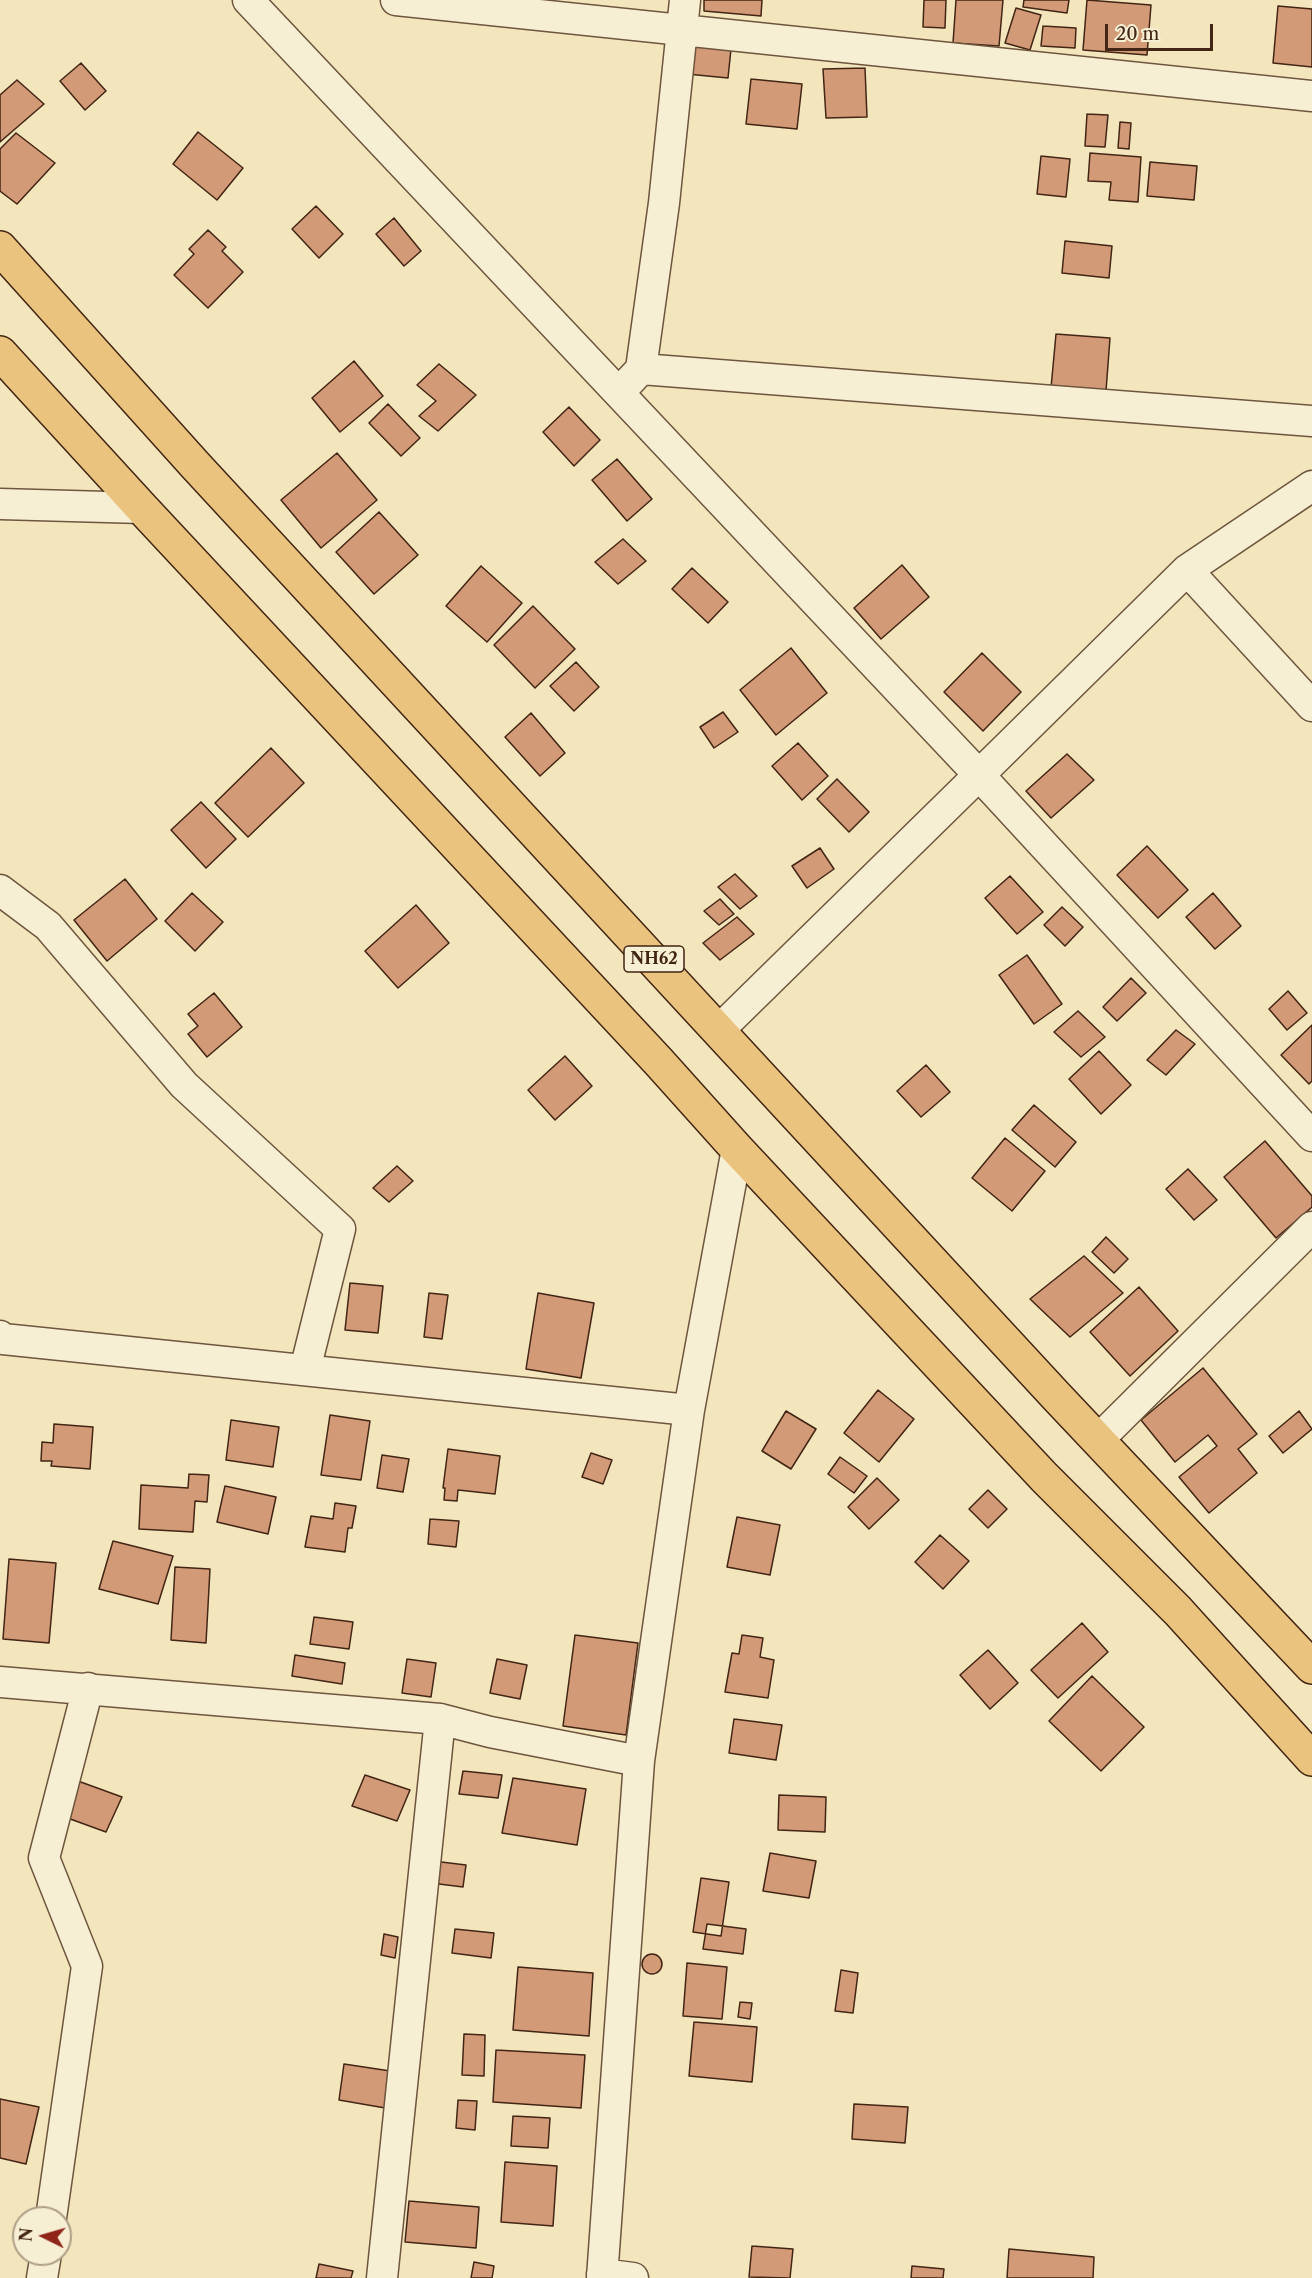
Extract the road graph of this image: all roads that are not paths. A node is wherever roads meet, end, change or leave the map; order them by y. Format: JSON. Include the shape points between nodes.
{"nodes":[{"id":1,"x":248,"y":0,"type":"edge"},
{"id":2,"x":396,"y":0,"type":"edge"},
{"id":3,"x":686,"y":0,"type":"edge"},
{"id":4,"x":683,"y":30,"type":"junction"},
{"id":5,"x":1312,"y":96,"type":"edge"},
{"id":6,"x":0,"y":248,"type":"edge"},
{"id":7,"x":0,"y":353,"type":"edge"},
{"id":8,"x":641,"y":369,"type":"junction"},
{"id":9,"x":619,"y":393,"type":"junction"},
{"id":10,"x":1312,"y":421,"type":"edge"},
{"id":11,"x":1312,"y":486,"type":"edge"},
{"id":12,"x":0,"y":504,"type":"edge"},
{"id":13,"x":142,"y":508,"type":"junction"},
{"id":14,"x":1186,"y":570,"type":"junction"},
{"id":15,"x":1312,"y":706,"type":"edge"},
{"id":16,"x":979,"y":775,"type":"junction"},
{"id":17,"x":0,"y":890,"type":"edge"},
{"id":18,"x":719,"y":1030,"type":"junction"},
{"id":19,"x":1312,"y":1136,"type":"edge"},
{"id":20,"x":737,"y":1149,"type":"junction"},
{"id":21,"x":1312,"y":1227,"type":"edge"},
{"id":22,"x":0,"y":1336,"type":"edge"},
{"id":23,"x":305,"y":1370,"type":"junction"},
{"id":24,"x":689,"y":1410,"type":"junction"},
{"id":25,"x":1098,"y":1440,"type":"junction"},
{"id":26,"x":1312,"y":1666,"type":"edge"},
{"id":27,"x":0,"y":1682,"type":"edge"},
{"id":28,"x":88,"y":1688,"type":"junction"},
{"id":29,"x":440,"y":1719,"type":"junction"},
{"id":30,"x":1312,"y":1760,"type":"edge"},
{"id":31,"x":639,"y":1761,"type":"junction"},
{"id":32,"x":53,"y":2206,"type":"edge"},
{"id":33,"x":602,"y":2276,"type":"edge"},
{"id":34,"x":382,"y":2278,"type":"edge"},
{"id":35,"x":633,"y":2278,"type":"edge"}],
"edges":[{"from":1,"to":9,"type":"street"},
{"from":2,"to":4,"type":"street"},
{"from":3,"to":4,"type":"street"},
{"from":4,"to":5,"type":"street"},
{"from":4,"to":8,"type":"street"},
{"from":6,"to":18,"type":"main road","number":"NH62","via":[[196,466]]},
{"from":7,"to":13,"type":"main road"},
{"from":8,"to":9,"type":"street"},
{"from":8,"to":10,"type":"street"},
{"from":9,"to":16,"type":"street"},
{"from":11,"to":14,"type":"street"},
{"from":12,"to":13,"type":"street"},
{"from":13,"to":20,"type":"main road"},
{"from":14,"to":15,"type":"street"},
{"from":14,"to":16,"type":"street"},
{"from":16,"to":18,"type":"street"},
{"from":16,"to":19,"type":"street"},
{"from":17,"to":23,"type":"street","via":[[48,926],[184,1084],[340,1230]]},
{"from":18,"to":25,"type":"main road","number":"NH62"},
{"from":20,"to":24,"type":"street"},
{"from":20,"to":30,"type":"main road","via":[[1044,1477],[1178,1611]]},
{"from":21,"to":25,"type":"street"},
{"from":22,"to":23,"type":"street"},
{"from":23,"to":24,"type":"street"},
{"from":24,"to":31,"type":"street"},
{"from":25,"to":26,"type":"main road","number":"NH62"},
{"from":27,"to":28,"type":"street"},
{"from":28,"to":29,"type":"street"},
{"from":28,"to":32,"type":"street","via":[[44,1858],[87,1966]]},
{"from":29,"to":31,"type":"street"},
{"from":29,"to":34,"type":"street"},
{"from":31,"to":33,"type":"street"},
{"from":33,"to":35,"type":"street"}]}
